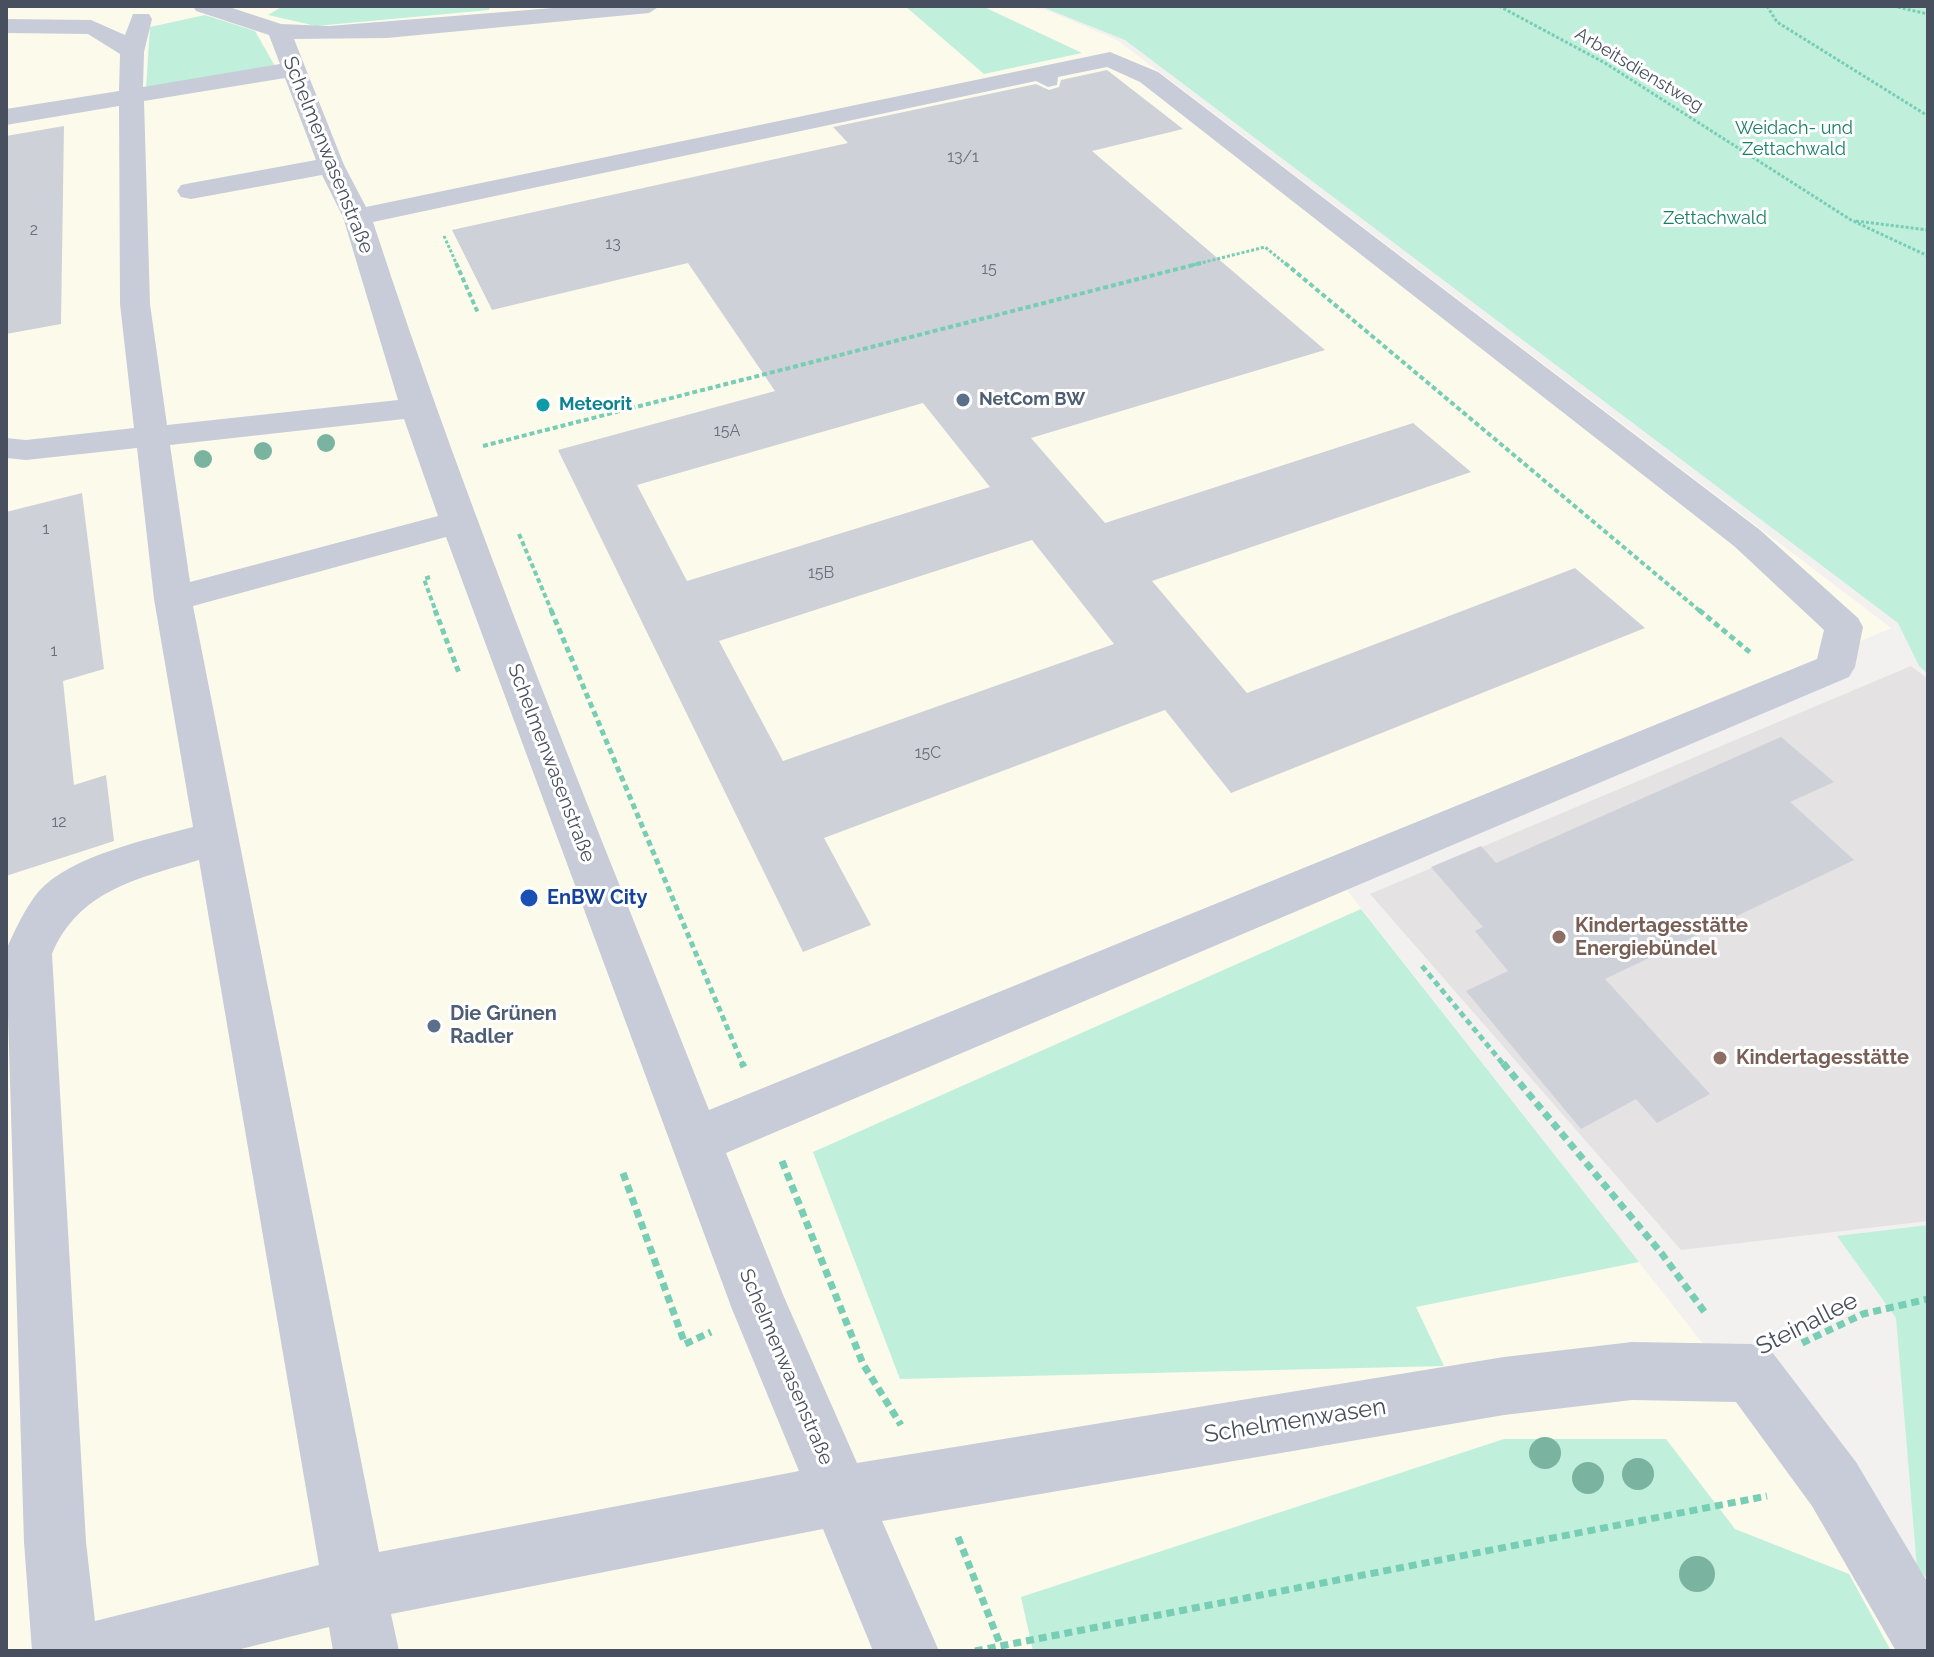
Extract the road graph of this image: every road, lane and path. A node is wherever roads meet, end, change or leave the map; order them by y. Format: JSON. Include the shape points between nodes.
{"nodes":[{"id":1,"x":48,"y":6,"type":"edge"},
{"id":2,"x":649,"y":6,"type":"edge"},
{"id":3,"x":1499,"y":6,"type":"edge"},
{"id":4,"x":1767,"y":6,"type":"edge"},
{"id":5,"x":1893,"y":6,"type":"edge"},
{"id":6,"x":103,"y":10,"type":"edge"},
{"id":7,"x":178,"y":12,"type":"edge"},
{"id":8,"x":251,"y":12,"type":"edge"},
{"id":9,"x":517,"y":12,"type":"edge"},
{"id":10,"x":6,"y":13,"type":"edge"},
{"id":11,"x":1928,"y":14,"type":"edge"},
{"id":12,"x":6,"y":24,"type":"edge"},
{"id":13,"x":279,"y":31,"type":"junction"},
{"id":14,"x":387,"y":31,"type":"junction"},
{"id":15,"x":132,"y":52,"type":"junction"},
{"id":16,"x":292,"y":65,"type":"junction"},
{"id":17,"x":131,"y":94,"type":"junction"},
{"id":18,"x":1928,"y":116,"type":"edge"},
{"id":19,"x":6,"y":117,"type":"edge"},
{"id":20,"x":331,"y":165,"type":"junction"},
{"id":21,"x":191,"y":191,"type":"dead end"},
{"id":22,"x":428,"y":202,"type":"junction"},
{"id":23,"x":357,"y":217,"type":"junction"},
{"id":24,"x":1851,"y":220,"type":"junction"},
{"id":25,"x":1928,"y":230,"type":"edge"},
{"id":26,"x":1928,"y":256,"type":"edge"},
{"id":27,"x":478,"y":313,"type":"dead end"},
{"id":28,"x":414,"y":398,"type":"junction"},
{"id":29,"x":151,"y":427,"type":"junction"},
{"id":30,"x":476,"y":432,"type":"dead end"},
{"id":31,"x":6,"y":436,"type":"edge"},
{"id":32,"x":483,"y":446,"type":"junction"},
{"id":33,"x":6,"y":448,"type":"edge"},
{"id":34,"x":489,"y":461,"type":"dead end"},
{"id":35,"x":513,"y":519,"type":"dead end"},
{"id":36,"x":458,"y":522,"type":"junction"},
{"id":37,"x":424,"y":579,"type":"dead end"},
{"id":38,"x":173,"y":599,"type":"junction"},
{"id":39,"x":459,"y":673,"type":"dead end"},
{"id":40,"x":1790,"y":686,"type":"junction"},
{"id":41,"x":217,"y":837,"type":"junction"},
{"id":42,"x":1422,"y":966,"type":"dead end"},
{"id":43,"x":764,"y":1115,"type":"junction"},
{"id":44,"x":695,"y":1141,"type":"junction"},
{"id":45,"x":623,"y":1173,"type":"dead end"},
{"id":46,"x":1928,"y":1299,"type":"edge"},
{"id":47,"x":685,"y":1344,"type":"dead end"},
{"id":48,"x":1751,"y":1373,"type":"junction"},
{"id":49,"x":937,"y":1482,"type":"junction"},
{"id":50,"x":1834,"y":1484,"type":"junction"},
{"id":51,"x":841,"y":1495,"type":"junction"},
{"id":52,"x":357,"y":1588,"type":"junction"},
{"id":53,"x":1000,"y":1644,"type":"junction"},
{"id":54,"x":1928,"y":1644,"type":"edge"},
{"id":55,"x":65,"y":1651,"type":"edge"},
{"id":56,"x":102,"y":1651,"type":"edge"},
{"id":57,"x":366,"y":1651,"type":"edge"},
{"id":58,"x":906,"y":1651,"type":"edge"},
{"id":59,"x":975,"y":1651,"type":"edge"}],
"edges":[{"from":1,"to":10,"type":"street"},
{"from":2,"to":9,"type":"street"},
{"from":3,"to":24,"type":"path","name":"Arbeitsdienstweg","via":[[1605,63]]},
{"from":4,"to":18,"type":"path","via":[[1777,22]]},
{"from":5,"to":11,"type":"path"},
{"from":6,"to":7,"type":"street","name":"Schelmenwasenstraße"},
{"from":6,"to":12,"type":"street","name":"Schelmenwasenstraße"},
{"from":7,"to":8,"type":"street","name":"Schelmenwasenstraße"},
{"from":7,"to":15,"type":"street"},
{"from":8,"to":13,"type":"street","name":"Schelmenwasenstraße"},
{"from":9,"to":14,"type":"street"},
{"from":12,"to":15,"type":"street","via":[[91,27]]},
{"from":13,"to":14,"type":"street"},
{"from":13,"to":16,"type":"street","name":"Schelmenwasenstraße"},
{"from":14,"to":16,"type":"street"},
{"from":15,"to":17,"type":"street"},
{"from":16,"to":17,"type":"street"},
{"from":16,"to":20,"type":"street","name":"Schelmenwasenstraße"},
{"from":17,"to":19,"type":"street"},
{"from":17,"to":29,"type":"street","via":[[135,304]]},
{"from":20,"to":21,"type":"street"},
{"from":20,"to":23,"type":"street","name":"Schelmenwasenstraße"},
{"from":22,"to":23,"type":"street"},
{"from":22,"to":27,"type":"path"},
{"from":22,"to":40,"type":"street","via":[[455,186],[1044,76],[1110,59],[1149,77],[1747,538],[1844,627],[1835,667]]},
{"from":23,"to":28,"type":"street","name":"Schelmenwasenstraße"},
{"from":24,"to":25,"type":"path"},
{"from":24,"to":26,"type":"path","name":"Arbeitsdienstweg"},
{"from":28,"to":29,"type":"street"},
{"from":28,"to":36,"type":"street","name":"Schelmenwasenstraße"},
{"from":29,"to":31,"type":"street","via":[[42,427]]},
{"from":29,"to":33,"type":"street","via":[[26,450]]},
{"from":29,"to":38,"type":"street"},
{"from":30,"to":32,"type":"path"},
{"from":32,"to":34,"type":"path"},
{"from":32,"to":40,"type":"path","via":[[1265,247]]},
{"from":35,"to":43,"type":"path"},
{"from":36,"to":38,"type":"street"},
{"from":36,"to":44,"type":"street","name":"Schelmenwasenstraße"},
{"from":37,"to":39,"type":"path"},
{"from":38,"to":41,"type":"street"},
{"from":40,"to":43,"type":"street"},
{"from":41,"to":52,"type":"street"},
{"from":41,"to":55,"type":"street","via":[[138,861],[67,893],[42,924],[28,954],[55,1542]]},
{"from":42,"to":48,"type":"path","via":[[1662,1254]]},
{"from":43,"to":44,"type":"street"},
{"from":43,"to":49,"type":"path","via":[[863,1364]]},
{"from":44,"to":51,"type":"street","name":"Schelmenwasenstraße"},
{"from":45,"to":47,"type":"path"},
{"from":46,"to":48,"type":"path","name":"Steinallee","via":[[1888,1304],[1835,1324]]},
{"from":48,"to":49,"type":"street","name":"Schelmenwasen","via":[[1632,1371],[1504,1386]]},
{"from":48,"to":50,"type":"street"},
{"from":49,"to":51,"type":"street","name":"Schelmenwasen"},
{"from":49,"to":53,"type":"path"},
{"from":50,"to":53,"type":"path"},
{"from":50,"to":54,"type":"street"},
{"from":51,"to":52,"type":"street","name":"Schelmenwasen"},
{"from":51,"to":58,"type":"street","name":"Schelmenwasenstraße"},
{"from":52,"to":56,"type":"street","name":"Schelmenwasen"},
{"from":52,"to":57,"type":"street"},
{"from":53,"to":59,"type":"path"}]}
